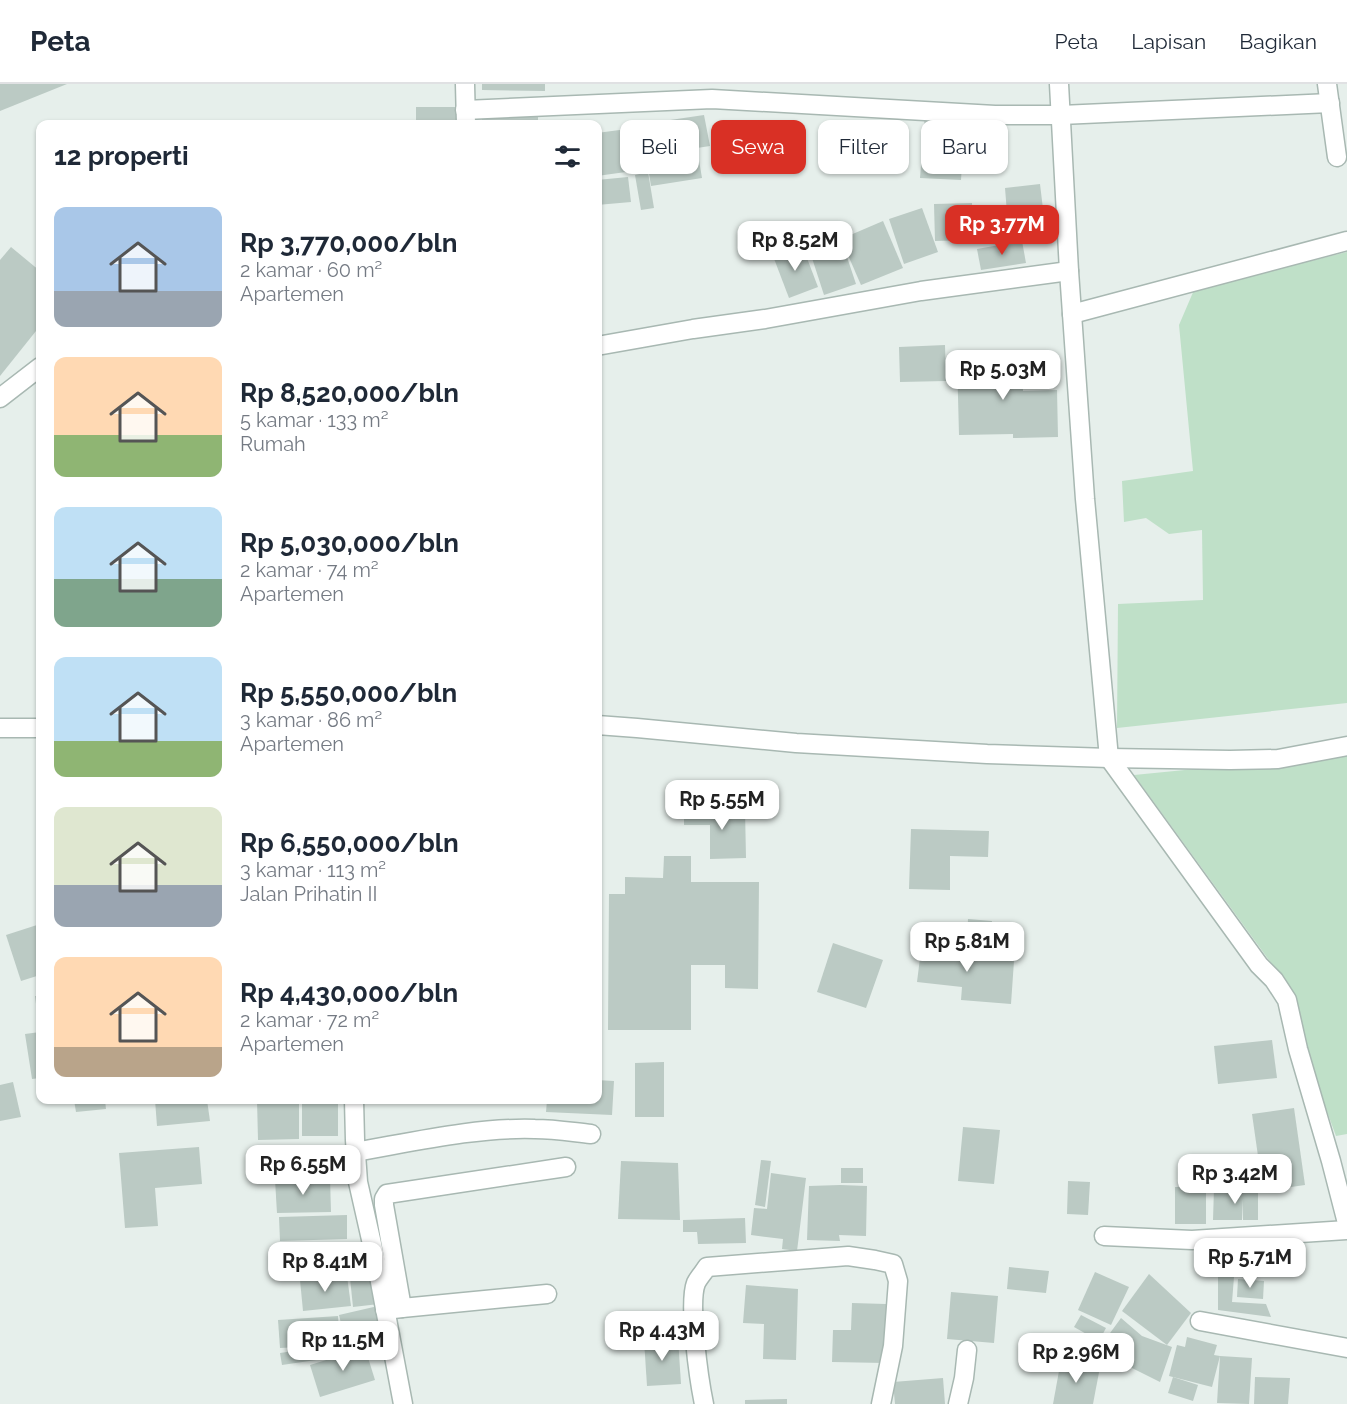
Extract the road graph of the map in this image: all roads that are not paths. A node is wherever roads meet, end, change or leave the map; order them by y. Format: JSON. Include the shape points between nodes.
{"nodes":[{"id":1,"x":465,"y":84,"type":"edge"},
{"id":2,"x":1059,"y":84,"type":"edge"},
{"id":3,"x":1327,"y":84,"type":"edge"},
{"id":4,"x":1330,"y":103,"type":"junction"},
{"id":5,"x":1060,"y":116,"type":"junction"},
{"id":6,"x":466,"y":117,"type":"edge"},
{"id":7,"x":1337,"y":157,"type":"dead end"},
{"id":8,"x":1347,"y":241,"type":"edge"},
{"id":9,"x":1069,"y":271,"type":"junction"},
{"id":10,"x":1072,"y":314,"type":"junction"},
{"id":11,"x":602,"y":345,"type":"edge"},
{"id":12,"x":36,"y":370,"type":"edge"},
{"id":13,"x":0,"y":398,"type":"edge"},
{"id":14,"x":602,"y":725,"type":"edge"},
{"id":15,"x":0,"y":728,"type":"edge"},
{"id":16,"x":36,"y":728,"type":"edge"},
{"id":17,"x":1347,"y":746,"type":"edge"},
{"id":18,"x":1109,"y":758,"type":"junction"},
{"id":19,"x":354,"y":1104,"type":"edge"},
{"id":20,"x":591,"y":1134,"type":"dead end"},
{"id":21,"x":355,"y":1152,"type":"junction"},
{"id":22,"x":1339,"y":1160,"type":"edge"},
{"id":23,"x":566,"y":1167,"type":"dead end"},
{"id":24,"x":1347,"y":1223,"type":"edge"},
{"id":25,"x":1347,"y":1230,"type":"edge"},
{"id":26,"x":1104,"y":1236,"type":"dead end"},
{"id":27,"x":547,"y":1294,"type":"dead end"},
{"id":28,"x":393,"y":1309,"type":"junction"},
{"id":29,"x":1200,"y":1321,"type":"dead end"},
{"id":30,"x":1347,"y":1348,"type":"edge"},
{"id":31,"x":967,"y":1350,"type":"dead end"},
{"id":32,"x":404,"y":1404,"type":"edge"},
{"id":33,"x":704,"y":1404,"type":"edge"},
{"id":34,"x":881,"y":1404,"type":"edge"},
{"id":35,"x":958,"y":1404,"type":"edge"}],
"edges":[{"from":1,"to":6,"type":"street"},
{"from":2,"to":5,"type":"street"},
{"from":3,"to":4,"type":"street"},
{"from":4,"to":5,"type":"street"},
{"from":4,"to":7,"type":"street"},
{"from":5,"to":6,"type":"street","via":[[712,99]]},
{"from":5,"to":9,"type":"street"},
{"from":8,"to":10,"type":"street"},
{"from":9,"to":10,"type":"street"},
{"from":9,"to":11,"type":"street","via":[[921,291]]},
{"from":10,"to":18,"type":"street"},
{"from":12,"to":13,"type":"street"},
{"from":14,"to":18,"type":"street","via":[[808,743]]},
{"from":15,"to":16,"type":"street"},
{"from":17,"to":18,"type":"street","via":[[1278,759]]},
{"from":18,"to":22,"type":"street","via":[[1287,1000],[1298,1048]]},
{"from":19,"to":21,"type":"street"},
{"from":20,"to":21,"type":"street","via":[[489,1130]]},
{"from":21,"to":28,"type":"street","via":[[358,1182]]},
{"from":22,"to":24,"type":"street"},
{"from":23,"to":28,"type":"street","via":[[387,1194],[384,1204]]},
{"from":25,"to":26,"type":"street","via":[[1192,1240]]},
{"from":27,"to":28,"type":"street"},
{"from":28,"to":32,"type":"street"},
{"from":29,"to":30,"type":"street"},
{"from":31,"to":35,"type":"street"},
{"from":33,"to":34,"type":"street","via":[[693,1304],[696,1283],[707,1267],[848,1256],[893,1264],[898,1281],[893,1346]]}]}
